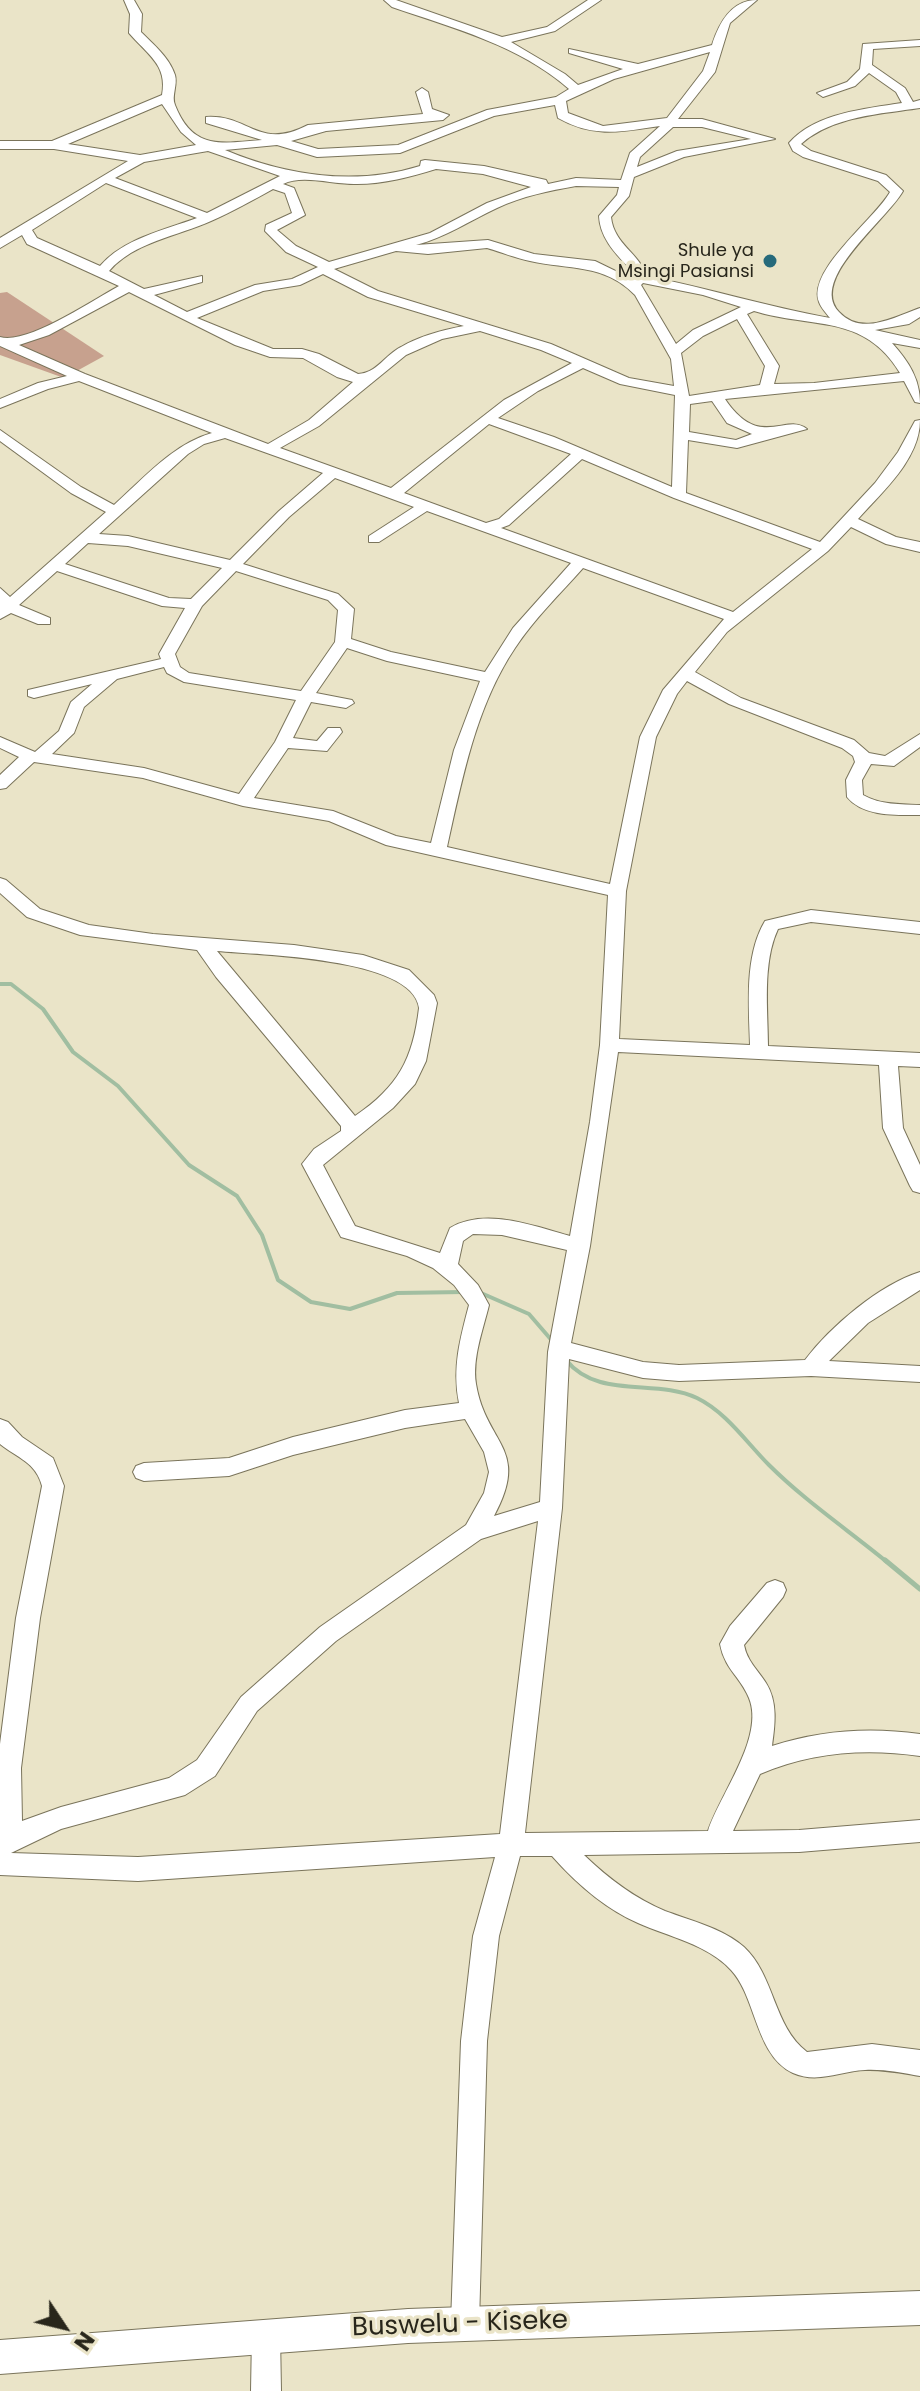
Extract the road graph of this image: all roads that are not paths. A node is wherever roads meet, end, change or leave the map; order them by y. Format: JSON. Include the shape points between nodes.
{"nodes":[{"id":1,"x":129,"y":0,"type":"edge"},
{"id":2,"x":389,"y":0,"type":"edge"},
{"id":3,"x":752,"y":0,"type":"edge"},
{"id":4,"x":569,"y":1,"type":"edge"},
{"id":5,"x":592,"y":3,"type":"edge"},
{"id":6,"x":501,"y":41,"type":"junction"},
{"id":7,"x":920,"y":43,"type":"edge"},
{"id":8,"x":717,"y":47,"type":"junction"},
{"id":9,"x":573,"y":51,"type":"dead end"},
{"id":10,"x":868,"y":67,"type":"junction"},
{"id":11,"x":644,"y":68,"type":"junction"},
{"id":12,"x":577,"y":90,"type":"junction"},
{"id":13,"x":422,"y":92,"type":"dead end"},
{"id":14,"x":823,"y":93,"type":"dead end"},
{"id":15,"x":168,"y":97,"type":"junction"},
{"id":16,"x":560,"y":105,"type":"junction"},
{"id":17,"x":915,"y":105,"type":"edge"},
{"id":18,"x":172,"y":111,"type":"junction"},
{"id":19,"x":443,"y":115,"type":"junction"},
{"id":20,"x":210,"y":120,"type":"junction"},
{"id":21,"x":467,"y":121,"type":"junction"},
{"id":22,"x":670,"y":122,"type":"junction"},
{"id":23,"x":321,"y":129,"type":"junction"},
{"id":24,"x":769,"y":139,"type":"junction"},
{"id":25,"x":279,"y":141,"type":"junction"},
{"id":26,"x":795,"y":143,"type":"junction"},
{"id":27,"x":0,"y":145,"type":"edge"},
{"id":28,"x":54,"y":145,"type":"junction"},
{"id":29,"x":214,"y":149,"type":"junction"},
{"id":30,"x":386,"y":151,"type":"junction"},
{"id":31,"x":317,"y":153,"type":"junction"},
{"id":32,"x":140,"y":159,"type":"junction"},
{"id":33,"x":436,"y":165,"type":"junction"},
{"id":34,"x":290,"y":176,"type":"junction"},
{"id":35,"x":105,"y":178,"type":"junction"},
{"id":36,"x":629,"y":179,"type":"junction"},
{"id":37,"x":562,"y":183,"type":"junction"},
{"id":38,"x":273,"y":185,"type":"junction"},
{"id":39,"x":208,"y":218,"type":"junction"},
{"id":40,"x":25,"y":229,"type":"junction"},
{"id":41,"x":0,"y":244,"type":"edge"},
{"id":42,"x":399,"y":248,"type":"junction"},
{"id":43,"x":326,"y":267,"type":"junction"},
{"id":44,"x":101,"y":272,"type":"junction"},
{"id":45,"x":197,"y":279,"type":"dead end"},
{"id":46,"x":636,"y":282,"type":"junction"},
{"id":47,"x":137,"y":289,"type":"junction"},
{"id":48,"x":746,"y":310,"type":"junction"},
{"id":49,"x":920,"y":312,"type":"edge"},
{"id":50,"x":187,"y":317,"type":"junction"},
{"id":51,"x":854,"y":327,"type":"junction"},
{"id":52,"x":476,"y":328,"type":"junction"},
{"id":53,"x":878,"y":337,"type":"junction"},
{"id":54,"x":523,"y":340,"type":"junction"},
{"id":55,"x":4,"y":342,"type":"edge"},
{"id":56,"x":920,"y":344,"type":"edge"},
{"id":57,"x":404,"y":350,"type":"junction"},
{"id":58,"x":675,"y":351,"type":"junction"},
{"id":59,"x":586,"y":362,"type":"junction"},
{"id":60,"x":909,"y":376,"type":"junction"},
{"id":61,"x":80,"y":377,"type":"junction"},
{"id":62,"x":365,"y":379,"type":"junction"},
{"id":63,"x":765,"y":388,"type":"junction"},
{"id":64,"x":683,"y":396,"type":"junction"},
{"id":65,"x":716,"y":396,"type":"junction"},
{"id":66,"x":920,"y":399,"type":"edge"},
{"id":67,"x":0,"y":404,"type":"edge"},
{"id":68,"x":487,"y":419,"type":"junction"},
{"id":69,"x":920,"y":424,"type":"edge"},
{"id":70,"x":800,"y":429,"type":"dead end"},
{"id":71,"x":226,"y":433,"type":"junction"},
{"id":72,"x":0,"y":434,"type":"edge"},
{"id":73,"x":681,"y":435,"type":"junction"},
{"id":74,"x":765,"y":435,"type":"junction"},
{"id":75,"x":269,"y":449,"type":"junction"},
{"id":76,"x":580,"y":454,"type":"junction"},
{"id":77,"x":333,"y":472,"type":"junction"},
{"id":78,"x":393,"y":494,"type":"junction"},
{"id":79,"x":679,"y":495,"type":"junction"},
{"id":80,"x":425,"y":506,"type":"junction"},
{"id":81,"x":117,"y":512,"type":"junction"},
{"id":82,"x":847,"y":519,"type":"junction"},
{"id":83,"x":484,"y":528,"type":"junction"},
{"id":84,"x":85,"y":539,"type":"junction"},
{"id":85,"x":374,"y":539,"type":"dead end"},
{"id":86,"x":920,"y":547,"type":"edge"},
{"id":87,"x":823,"y":548,"type":"junction"},
{"id":88,"x":581,"y":561,"type":"junction"},
{"id":89,"x":54,"y":565,"type":"junction"},
{"id":90,"x":234,"y":566,"type":"junction"},
{"id":91,"x":2,"y":601,"type":"edge"},
{"id":92,"x":195,"y":604,"type":"junction"},
{"id":93,"x":733,"y":617,"type":"junction"},
{"id":94,"x":44,"y":621,"type":"dead end"},
{"id":95,"x":343,"y":642,"type":"junction"},
{"id":96,"x":167,"y":662,"type":"junction"},
{"id":97,"x":115,"y":673,"type":"junction"},
{"id":98,"x":685,"y":673,"type":"junction"},
{"id":99,"x":490,"y":678,"type":"junction"},
{"id":100,"x":34,"y":693,"type":"dead end"},
{"id":101,"x":305,"y":697,"type":"junction"},
{"id":102,"x":346,"y":703,"type":"dead end"},
{"id":103,"x":334,"y":732,"type":"dead end"},
{"id":104,"x":920,"y":739,"type":"edge"},
{"id":105,"x":0,"y":742,"type":"edge"},
{"id":106,"x":283,"y":742,"type":"junction"},
{"id":107,"x":35,"y":756,"type":"junction"},
{"id":108,"x":862,"y":757,"type":"junction"},
{"id":109,"x":0,"y":784,"type":"edge"},
{"id":110,"x":243,"y":801,"type":"junction"},
{"id":111,"x":920,"y":810,"type":"edge"},
{"id":112,"x":438,"y":850,"type":"junction"},
{"id":113,"x":0,"y":884,"type":"edge"},
{"id":114,"x":617,"y":891,"type":"junction"},
{"id":115,"x":0,"y":905,"type":"edge"},
{"id":116,"x":21,"y":907,"type":"junction"},
{"id":117,"x":920,"y":928,"type":"edge"},
{"id":118,"x":202,"y":943,"type":"junction"},
{"id":119,"x":609,"y":1045,"type":"junction"},
{"id":120,"x":759,"y":1051,"type":"junction"},
{"id":121,"x":888,"y":1057,"type":"junction"},
{"id":122,"x":920,"y":1060,"type":"edge"},
{"id":123,"x":352,"y":1128,"type":"junction"},
{"id":124,"x":920,"y":1186,"type":"edge"},
{"id":125,"x":580,"y":1246,"type":"junction"},
{"id":126,"x":448,"y":1265,"type":"junction"},
{"id":127,"x":920,"y":1280,"type":"edge"},
{"id":128,"x":561,"y":1345,"type":"junction"},
{"id":129,"x":811,"y":1368,"type":"junction"},
{"id":130,"x":920,"y":1374,"type":"edge"},
{"id":131,"x":471,"y":1410,"type":"junction"},
{"id":132,"x":0,"y":1428,"type":"edge"},
{"id":133,"x":144,"y":1472,"type":"dead end"},
{"id":134,"x":551,"y":1508,"type":"junction"},
{"id":135,"x":474,"y":1532,"type":"junction"},
{"id":136,"x":775,"y":1590,"type":"dead end"},
{"id":137,"x":920,"y":1745,"type":"edge"},
{"id":138,"x":754,"y":1765,"type":"junction"},
{"id":139,"x":920,"y":1831,"type":"edge"},
{"id":140,"x":6,"y":1842,"type":"edge"},
{"id":141,"x":717,"y":1842,"type":"junction"},
{"id":142,"x":557,"y":1844,"type":"junction"},
{"id":143,"x":511,"y":1845,"type":"junction"},
{"id":144,"x":0,"y":1864,"type":"edge"},
{"id":145,"x":920,"y":2063,"type":"edge"},
{"id":146,"x":920,"y":2308,"type":"edge"},
{"id":147,"x":465,"y":2323,"type":"junction"},
{"id":148,"x":266,"y":2335,"type":"junction"},
{"id":149,"x":0,"y":2357,"type":"edge"},
{"id":150,"x":266,"y":2391,"type":"edge"}],
"edges":[{"from":1,"to":15,"type":"street","via":[[136,14],[135,33],[162,60],[171,79]]},
{"from":2,"to":6,"type":"street"},
{"from":3,"to":8,"type":"street","via":[[725,22]]},
{"from":4,"to":5,"type":"street"},
{"from":5,"to":6,"type":"street","via":[[570,24]]},
{"from":6,"to":12,"type":"street"},
{"from":7,"to":10,"type":"street","via":[[867,46]]},
{"from":8,"to":11,"type":"street"},
{"from":8,"to":22,"type":"street","via":[[709,72]]},
{"from":9,"to":11,"type":"street"},
{"from":10,"to":14,"type":"street","via":[[850,84]]},
{"from":10,"to":17,"type":"street"},
{"from":11,"to":12,"type":"street"},
{"from":12,"to":16,"type":"street"},
{"from":13,"to":19,"type":"street","via":[[427,111]]},
{"from":15,"to":18,"type":"street"},
{"from":15,"to":28,"type":"street"},
{"from":16,"to":21,"type":"street","via":[[526,106]]},
{"from":16,"to":22,"type":"street","via":[[569,120],[608,132]]},
{"from":17,"to":26,"type":"street","via":[[849,117],[810,131]]},
{"from":18,"to":20,"type":"street"},
{"from":18,"to":29,"type":"street","via":[[187,133]]},
{"from":19,"to":21,"type":"street"},
{"from":19,"to":23,"type":"street"},
{"from":20,"to":23,"type":"street"},
{"from":20,"to":25,"type":"street"},
{"from":21,"to":30,"type":"street"},
{"from":22,"to":24,"type":"street","via":[[702,123]]},
{"from":22,"to":36,"type":"street","via":[[634,156]]},
{"from":23,"to":25,"type":"street"},
{"from":24,"to":26,"type":"street"},
{"from":24,"to":36,"type":"street","via":[[681,154]]},
{"from":25,"to":29,"type":"street"},
{"from":25,"to":31,"type":"street"},
{"from":26,"to":51,"type":"street","via":[[807,154],[882,178],[897,191],[836,264],[824,287],[833,315]]},
{"from":27,"to":28,"type":"street"},
{"from":28,"to":32,"type":"street"},
{"from":29,"to":31,"type":"street"},
{"from":29,"to":32,"type":"street"},
{"from":29,"to":34,"type":"street"},
{"from":30,"to":31,"type":"street"},
{"from":30,"to":33,"type":"street"},
{"from":32,"to":35,"type":"street"},
{"from":33,"to":34,"type":"street","via":[[410,174],[329,182]]},
{"from":33,"to":37,"type":"street","via":[[484,170],[531,183]]},
{"from":34,"to":38,"type":"street"},
{"from":35,"to":39,"type":"street"},
{"from":35,"to":40,"type":"street"},
{"from":36,"to":37,"type":"street"},
{"from":36,"to":46,"type":"street","via":[[605,222],[614,244],[638,270]]},
{"from":37,"to":42,"type":"street","via":[[507,198],[435,236]]},
{"from":38,"to":39,"type":"street"},
{"from":38,"to":43,"type":"street","via":[[290,191],[299,215],[271,231],[291,249]]},
{"from":39,"to":44,"type":"street","via":[[115,256]]},
{"from":40,"to":41,"type":"street"},
{"from":40,"to":44,"type":"street","via":[[32,241]]},
{"from":42,"to":43,"type":"street"},
{"from":42,"to":46,"type":"street","via":[[488,244],[533,258],[590,264]]},
{"from":43,"to":50,"type":"street"},
{"from":43,"to":52,"type":"street","via":[[337,278],[373,294]]},
{"from":44,"to":47,"type":"street"},
{"from":45,"to":47,"type":"street"},
{"from":46,"to":48,"type":"street","via":[[706,292]]},
{"from":46,"to":58,"type":"street"},
{"from":47,"to":50,"type":"street"},
{"from":47,"to":55,"type":"street","via":[[44,332]]},
{"from":48,"to":51,"type":"street"},
{"from":48,"to":58,"type":"street","via":[[698,333]]},
{"from":48,"to":63,"type":"street","via":[[772,366]]},
{"from":49,"to":51,"type":"street","via":[[904,321]]},
{"from":50,"to":62,"type":"street","via":[[268,352],[309,355],[338,373]]},
{"from":51,"to":53,"type":"street"},
{"from":52,"to":54,"type":"street"},
{"from":52,"to":57,"type":"street"},
{"from":53,"to":56,"type":"street"},
{"from":53,"to":60,"type":"street"},
{"from":54,"to":57,"type":"street","via":[[469,340]]},
{"from":54,"to":59,"type":"street"},
{"from":55,"to":61,"type":"street"},
{"from":57,"to":62,"type":"street"},
{"from":58,"to":64,"type":"street"},
{"from":59,"to":64,"type":"street","via":[[625,381]]},
{"from":59,"to":68,"type":"street","via":[[558,373]]},
{"from":60,"to":63,"type":"street"},
{"from":60,"to":66,"type":"street"},
{"from":61,"to":67,"type":"street"},
{"from":61,"to":71,"type":"street"},
{"from":62,"to":75,"type":"street","via":[[314,423]]},
{"from":63,"to":65,"type":"street"},
{"from":64,"to":65,"type":"street"},
{"from":64,"to":73,"type":"street"},
{"from":65,"to":74,"type":"street","via":[[732,420]]},
{"from":68,"to":76,"type":"street"},
{"from":68,"to":78,"type":"street"},
{"from":69,"to":82,"type":"street","via":[[880,486]]},
{"from":70,"to":74,"type":"street"},
{"from":71,"to":75,"type":"street"},
{"from":71,"to":81,"type":"street","via":[[183,451]]},
{"from":72,"to":81,"type":"street","via":[[76,490]]},
{"from":73,"to":74,"type":"street","via":[[737,444]]},
{"from":73,"to":79,"type":"street"},
{"from":75,"to":77,"type":"street"},
{"from":76,"to":79,"type":"street"},
{"from":76,"to":83,"type":"street","via":[[504,522]]},
{"from":77,"to":78,"type":"street"},
{"from":77,"to":90,"type":"street"},
{"from":78,"to":80,"type":"street"},
{"from":79,"to":87,"type":"street"},
{"from":80,"to":83,"type":"street"},
{"from":80,"to":85,"type":"street"},
{"from":81,"to":84,"type":"street"},
{"from":82,"to":86,"type":"street","via":[[891,541]]},
{"from":82,"to":87,"type":"street"},
{"from":83,"to":88,"type":"street"},
{"from":84,"to":89,"type":"street"},
{"from":84,"to":90,"type":"street","via":[[116,538]]},
{"from":87,"to":93,"type":"street"},
{"from":88,"to":93,"type":"street"},
{"from":88,"to":99,"type":"street","via":[[503,654]]},
{"from":89,"to":91,"type":"street","via":[[28,591]]},
{"from":89,"to":92,"type":"street","via":[[138,595]]},
{"from":90,"to":92,"type":"street"},
{"from":90,"to":95,"type":"street","via":[[337,600],[346,609]]},
{"from":91,"to":94,"type":"street"},
{"from":92,"to":96,"type":"street"},
{"from":93,"to":98,"type":"street"},
{"from":95,"to":99,"type":"street"},
{"from":95,"to":101,"type":"street"},
{"from":96,"to":97,"type":"street"},
{"from":96,"to":101,"type":"street","via":[[184,677]]},
{"from":97,"to":100,"type":"street"},
{"from":97,"to":107,"type":"street","via":[[77,705],[66,733]]},
{"from":98,"to":108,"type":"street","via":[[735,701],[848,744]]},
{"from":98,"to":114,"type":"street","via":[[648,737]]},
{"from":99,"to":112,"type":"street","via":[[458,761]]},
{"from":101,"to":102,"type":"street"},
{"from":101,"to":106,"type":"street"},
{"from":103,"to":106,"type":"street","via":[[321,747]]},
{"from":104,"to":108,"type":"street","via":[[888,762]]},
{"from":105,"to":107,"type":"street"},
{"from":106,"to":110,"type":"street"},
{"from":107,"to":109,"type":"street"},
{"from":107,"to":110,"type":"street","via":[[144,773]]},
{"from":108,"to":111,"type":"street","via":[[855,797],[872,806]]},
{"from":110,"to":112,"type":"street","via":[[333,816],[392,841]]},
{"from":112,"to":114,"type":"street"},
{"from":113,"to":116,"type":"street"},
{"from":114,"to":119,"type":"street"},
{"from":115,"to":116,"type":"street"},
{"from":116,"to":118,"type":"street","via":[[115,936]]},
{"from":117,"to":120,"type":"street","via":[[811,916],[771,925],[765,935],[760,985]]},
{"from":118,"to":123,"type":"street"},
{"from":118,"to":123,"type":"street","via":[[382,966],[401,972],[423,991],[428,1014],[412,1071],[377,1111]]},
{"from":119,"to":120,"type":"street"},
{"from":119,"to":125,"type":"street"},
{"from":120,"to":121,"type":"street"},
{"from":121,"to":122,"type":"street"},
{"from":121,"to":124,"type":"street","via":[[893,1128]]},
{"from":123,"to":126,"type":"street","via":[[350,1136],[312,1164],[344,1228]]},
{"from":125,"to":126,"type":"street","via":[[471,1226],[458,1232]]},
{"from":125,"to":128,"type":"street"},
{"from":126,"to":131,"type":"street","via":[[474,1296],[465,1369]]},
{"from":127,"to":129,"type":"street","via":[[846,1327]]},
{"from":128,"to":129,"type":"street","via":[[643,1370]]},
{"from":128,"to":134,"type":"street"},
{"from":129,"to":130,"type":"street"},
{"from":131,"to":133,"type":"street","via":[[405,1419],[229,1467]]},
{"from":131,"to":135,"type":"street","via":[[495,1451],[500,1472],[495,1494]]},
{"from":132,"to":140,"type":"street","via":[[14,1444],[44,1461],[53,1486],[28,1618],[9,1768]]},
{"from":134,"to":135,"type":"street"},
{"from":134,"to":143,"type":"street"},
{"from":135,"to":140,"type":"street","via":[[328,1634],[271,1683],[197,1775],[176,1787]]},
{"from":136,"to":138,"type":"street","via":[[732,1644],[735,1660],[762,1701]]},
{"from":137,"to":138,"type":"street","via":[[879,1741],[808,1746]]},
{"from":138,"to":141,"type":"street"},
{"from":139,"to":141,"type":"street"},
{"from":141,"to":142,"type":"street"},
{"from":142,"to":143,"type":"street"},
{"from":142,"to":145,"type":"street","via":[[576,1866],[638,1911],[714,1942],[742,1962],[781,2043],[797,2061],[817,2065],[862,2057]]},
{"from":143,"to":144,"type":"street","via":[[138,1869]]},
{"from":143,"to":147,"type":"street","via":[[486,1936],[474,2041]]},
{"from":146,"to":147,"type":"main road","name":"Buswelu - Kiseke"},
{"from":147,"to":148,"type":"main road","name":"Buswelu - Kiseke"},
{"from":148,"to":149,"type":"main road","name":"Buswelu - Kiseke"},
{"from":148,"to":150,"type":"street"}]}
